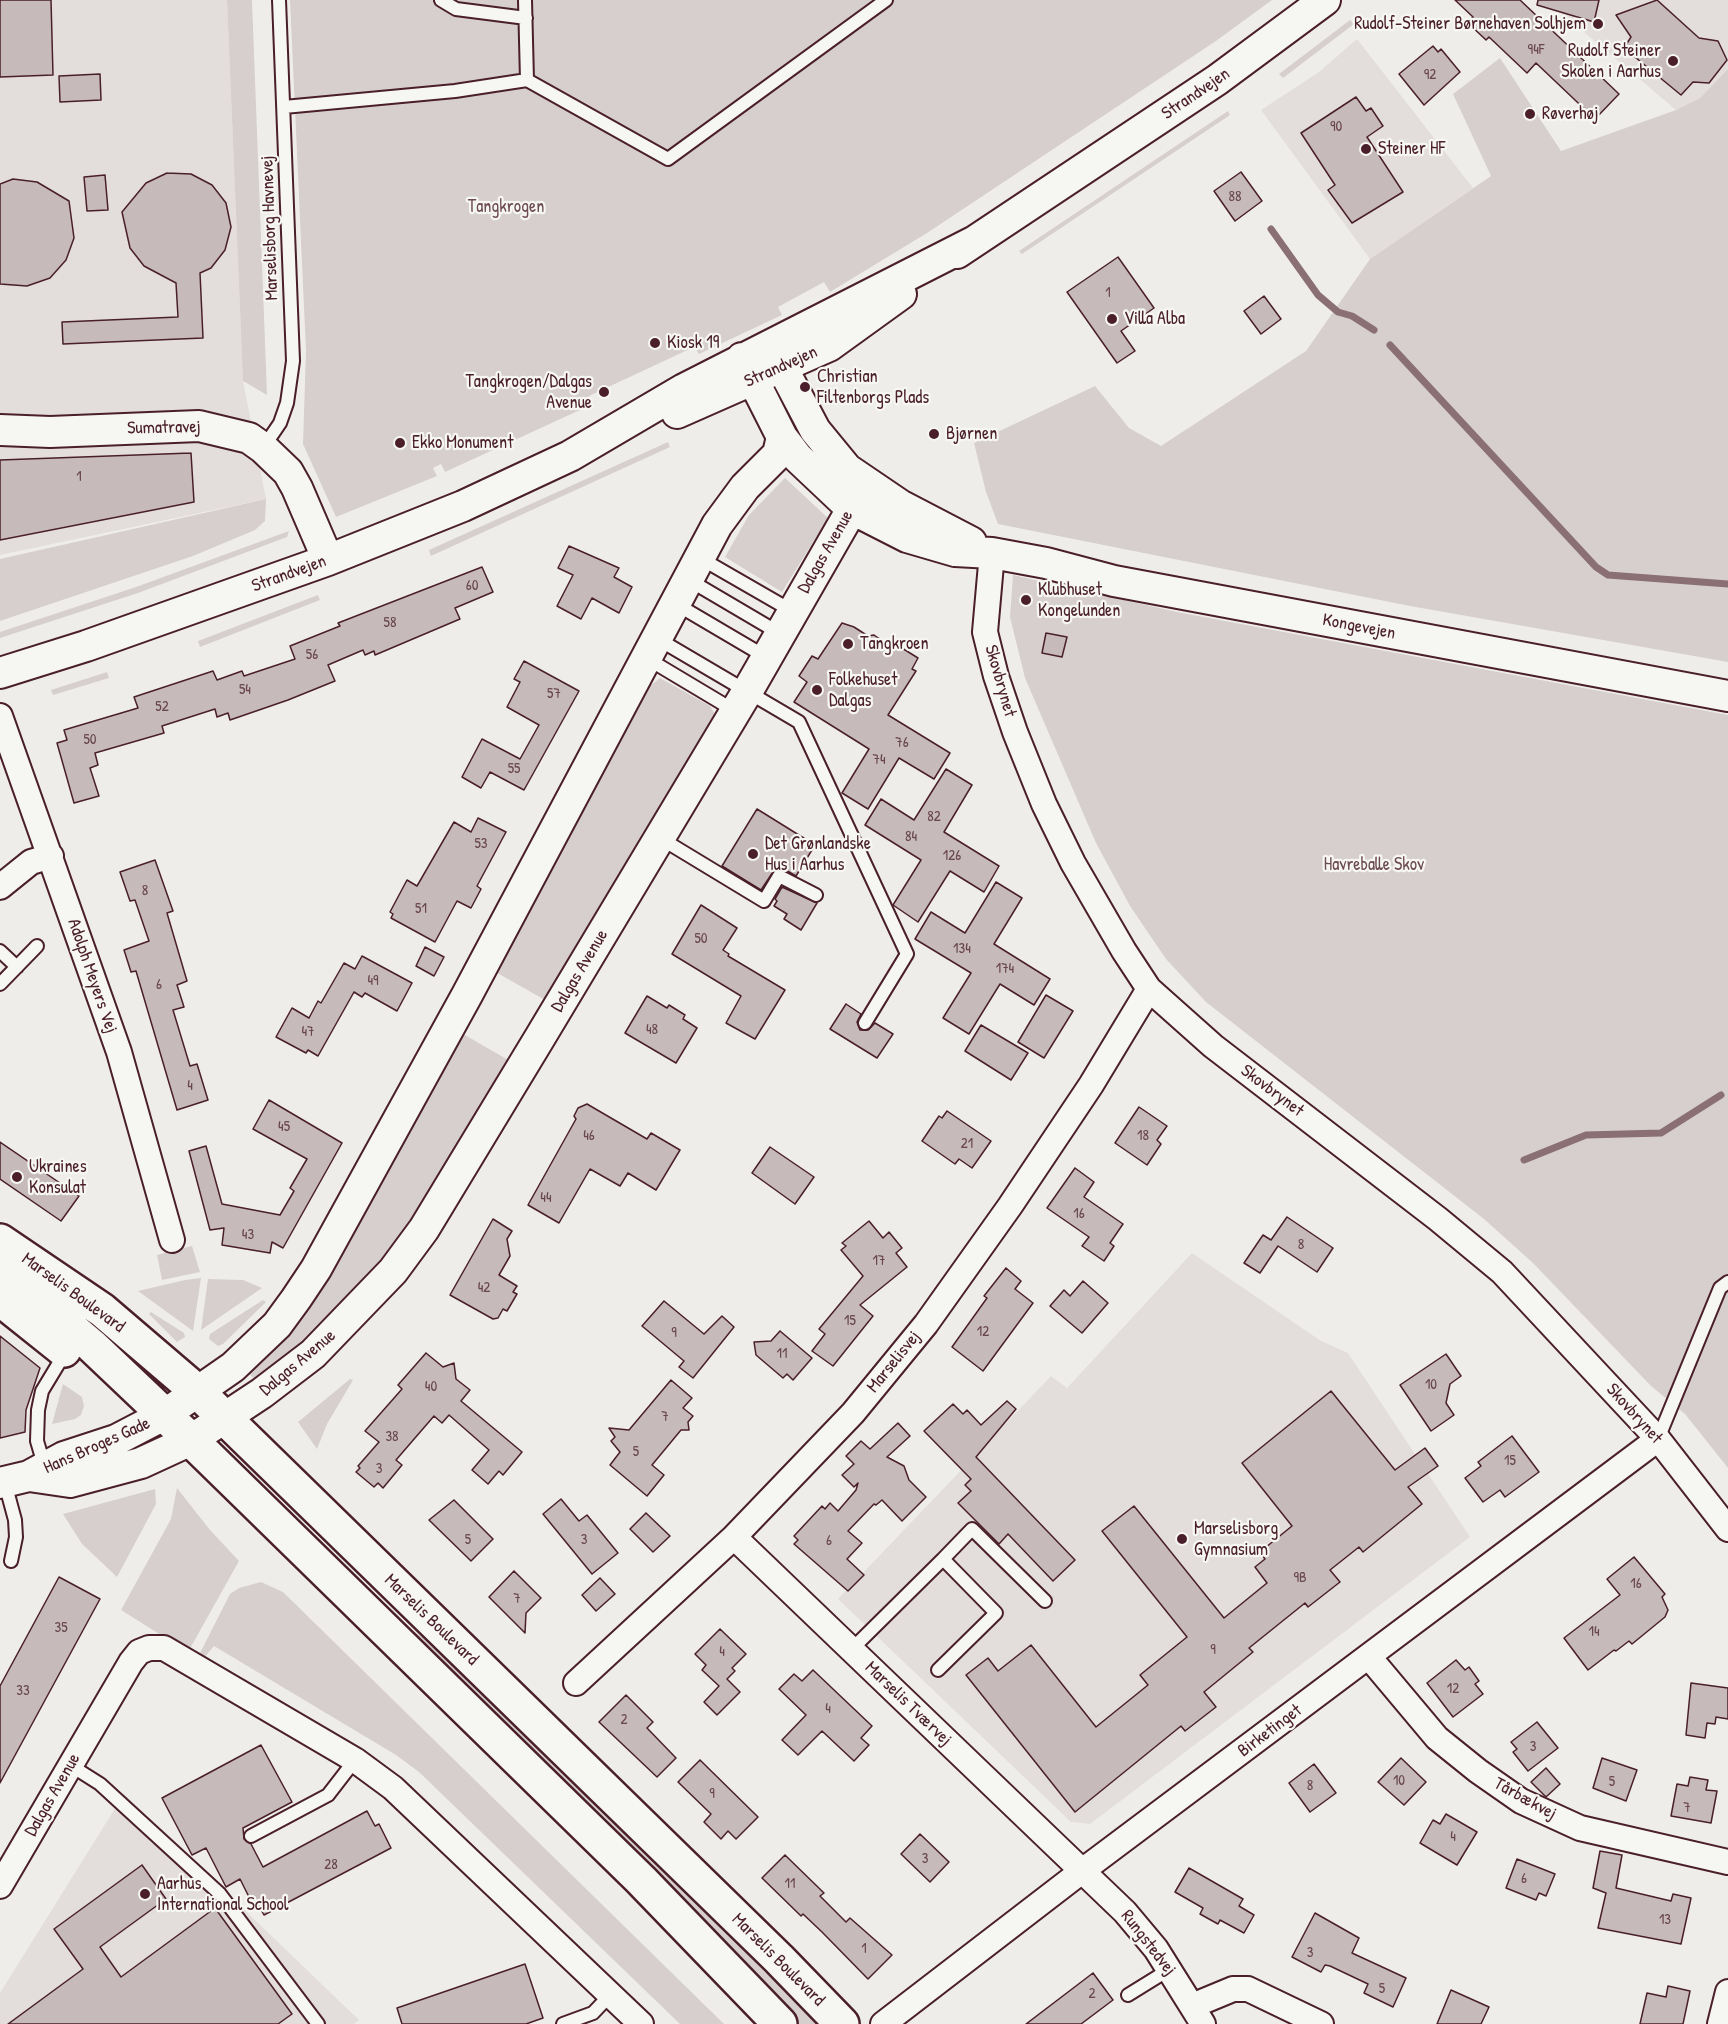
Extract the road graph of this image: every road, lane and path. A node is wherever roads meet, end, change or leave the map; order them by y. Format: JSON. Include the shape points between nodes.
{"nodes":[{"id":1,"x":279,"y":0,"type":"edge"},
{"id":2,"x":441,"y":0,"type":"edge"},
{"id":3,"x":525,"y":0,"type":"edge"},
{"id":4,"x":886,"y":0,"type":"edge"},
{"id":5,"x":1325,"y":0,"type":"edge"},
{"id":6,"x":526,"y":18,"type":"junction"},
{"id":7,"x":527,"y":80,"type":"junction"},
{"id":8,"x":284,"y":107,"type":"junction"},
{"id":9,"x":776,"y":356,"type":"junction"},
{"id":10,"x":747,"y":369,"type":"junction"},
{"id":11,"x":0,"y":430,"type":"edge"},
{"id":12,"x":782,"y":437,"type":"junction"},
{"id":13,"x":263,"y":447,"type":"junction"},
{"id":14,"x":847,"y":469,"type":"junction"},
{"id":15,"x":852,"y":509,"type":"junction"},
{"id":16,"x":992,"y":553,"type":"junction"},
{"id":17,"x":328,"y":560,"type":"junction"},
{"id":18,"x":688,"y":581,"type":"junction"},
{"id":19,"x":779,"y":634,"type":"junction"},
{"id":20,"x":653,"y":649,"type":"junction"},
{"id":21,"x":0,"y":673,"type":"edge"},
{"id":22,"x":1728,"y":696,"type":"edge"},
{"id":23,"x":741,"y":702,"type":"junction"},
{"id":24,"x":0,"y":716,"type":"edge"},
{"id":25,"x":659,"y":838,"type":"junction"},
{"id":26,"x":51,"y":856,"type":"junction"},
{"id":27,"x":0,"y":886,"type":"edge"},
{"id":28,"x":816,"y":895,"type":"dead end"},
{"id":29,"x":37,"y":946,"type":"dead end"},
{"id":30,"x":0,"y":951,"type":"edge"},
{"id":31,"x":16,"y":967,"type":"junction"},
{"id":32,"x":0,"y":984,"type":"edge"},
{"id":33,"x":1149,"y":989,"type":"junction"},
{"id":34,"x":865,"y":1023,"type":"dead end"},
{"id":35,"x":0,"y":1218,"type":"edge"},
{"id":36,"x":172,"y":1240,"type":"dead end"},
{"id":37,"x":0,"y":1241,"type":"edge"},
{"id":38,"x":0,"y":1268,"type":"edge"},
{"id":39,"x":1728,"y":1282,"type":"edge"},
{"id":40,"x":0,"y":1299,"type":"edge"},
{"id":41,"x":102,"y":1310,"type":"junction"},
{"id":42,"x":65,"y":1352,"type":"junction"},
{"id":43,"x":199,"y":1393,"type":"junction"},
{"id":44,"x":226,"y":1419,"type":"junction"},
{"id":45,"x":155,"y":1420,"type":"junction"},
{"id":46,"x":1658,"y":1439,"type":"junction"},
{"id":47,"x":185,"y":1443,"type":"junction"},
{"id":48,"x":20,"y":1477,"type":"edge"},
{"id":49,"x":1726,"y":1524,"type":"edge"},
{"id":50,"x":734,"y":1538,"type":"junction"},
{"id":51,"x":943,"y":1559,"type":"junction"},
{"id":52,"x":11,"y":1561,"type":"dead end"},
{"id":53,"x":1045,"y":1601,"type":"dead end"},
{"id":54,"x":851,"y":1650,"type":"junction"},
{"id":55,"x":1369,"y":1657,"type":"junction"},
{"id":56,"x":938,"y":1670,"type":"dead end"},
{"id":57,"x":576,"y":1683,"type":"dead end"},
{"id":58,"x":355,"y":1760,"type":"junction"},
{"id":59,"x":70,"y":1765,"type":"junction"},
{"id":60,"x":251,"y":1836,"type":"dead end"},
{"id":61,"x":1728,"y":1862,"type":"edge"},
{"id":62,"x":1082,"y":1871,"type":"junction"},
{"id":63,"x":0,"y":1886,"type":"edge"},
{"id":64,"x":1170,"y":1969,"type":"junction"},
{"id":65,"x":1728,"y":1992,"type":"edge"},
{"id":66,"x":611,"y":1994,"type":"junction"},
{"id":67,"x":1128,"y":1995,"type":"dead end"},
{"id":68,"x":1198,"y":2015,"type":"edge"},
{"id":69,"x":318,"y":2024,"type":"edge"},
{"id":70,"x":562,"y":2024,"type":"edge"},
{"id":71,"x":641,"y":2024,"type":"edge"},
{"id":72,"x":780,"y":2024,"type":"edge"},
{"id":73,"x":842,"y":2024,"type":"edge"},
{"id":74,"x":883,"y":2024,"type":"edge"},
{"id":75,"x":1321,"y":2024,"type":"edge"},
{"id":76,"x":1720,"y":2024,"type":"edge"}],
"edges":[{"from":1,"to":8,"type":"lane","name":"Marselisborg Havnevej"},
{"from":2,"to":6,"type":"lane","via":[[456,9]]},
{"from":3,"to":6,"type":"lane"},
{"from":4,"to":7,"type":"lane","via":[[668,159]]},
{"from":5,"to":9,"type":"street","name":"Strandvejen","via":[[1217,80],[973,242]]},
{"from":6,"to":7,"type":"lane"},
{"from":7,"to":8,"type":"lane"},
{"from":8,"to":13,"type":"lane","name":"Marselisborg Havnevej","via":[[292,361],[287,403],[280,423]]},
{"from":9,"to":10,"type":"street","name":"Strandvejen"},
{"from":9,"to":14,"type":"street","via":[[815,429]]},
{"from":10,"to":12,"type":"street"},
{"from":10,"to":17,"type":"street","name":"Strandvejen","via":[[463,506]]},
{"from":11,"to":13,"type":"street","name":"Sumatravej","via":[[200,426],[233,432]]},
{"from":12,"to":15,"type":"street"},
{"from":12,"to":18,"type":"street","via":[[778,454],[745,487],[717,525]]},
{"from":13,"to":17,"type":"street","name":"Sumatravej","via":[[288,472]]},
{"from":14,"to":15,"type":"street","name":"Dalgas Avenue","via":[[855,494]]},
{"from":14,"to":16,"type":"street","via":[[900,505]]},
{"from":15,"to":16,"type":"street","via":[[907,537],[955,551]]},
{"from":15,"to":19,"type":"street","name":"Dalgas Avenue"},
{"from":16,"to":22,"type":"street","name":"Kongevejen","via":[[1142,587]]},
{"from":16,"to":33,"type":"street","name":"Skovbrynet","via":[[985,632],[1015,732],[1073,863]]},
{"from":17,"to":21,"type":"street","name":"Strandvejen"},
{"from":18,"to":19,"type":"lane"},
{"from":18,"to":19,"type":"lane"},
{"from":18,"to":19,"type":"lane"},
{"from":18,"to":20,"type":"street"},
{"from":19,"to":23,"type":"street","name":"Dalgas Avenue"},
{"from":20,"to":23,"type":"lane"},
{"from":20,"to":23,"type":"lane"},
{"from":20,"to":43,"type":"street","via":[[316,1269],[277,1324],[233,1367]]},
{"from":23,"to":25,"type":"street","name":"Dalgas Avenue"},
{"from":23,"to":34,"type":"lane","via":[[799,722],[907,954]]},
{"from":24,"to":26,"type":"street","name":"Adolph Meyers Vej"},
{"from":25,"to":28,"type":"lane","via":[[764,900],[779,876]]},
{"from":25,"to":44,"type":"street","name":"Dalgas Avenue","via":[[424,1229],[393,1271],[313,1354]]},
{"from":26,"to":27,"type":"street","via":[[31,862]]},
{"from":26,"to":36,"type":"street","name":"Adolph Meyers Vej","via":[[119,1052]]},
{"from":29,"to":31,"type":"lane"},
{"from":30,"to":31,"type":"lane"},
{"from":31,"to":32,"type":"lane"},
{"from":33,"to":46,"type":"street","name":"Skovbrynet","via":[[1213,1046],[1502,1272]]},
{"from":33,"to":50,"type":"street","name":"Marselisvej","via":[[1091,1085],[926,1324],[830,1439]]},
{"from":35,"to":41,"type":"main road"},
{"from":37,"to":41,"type":"main road","name":"Marselis Boulevard"},
{"from":38,"to":45,"type":"main road","name":"Marselis Boulevard","via":[[92,1346]]},
{"from":39,"to":46,"type":"lane","via":[[1720,1288]]},
{"from":40,"to":42,"type":"main road"},
{"from":41,"to":43,"type":"main road","name":"Marselis Boulevard"},
{"from":42,"to":45,"type":"main road"},
{"from":42,"to":48,"type":"lane","via":[[42,1391],[37,1441]]},
{"from":43,"to":44,"type":"main road","name":"Marselis Boulevard"},
{"from":43,"to":45,"type":"street","name":"Hans Broges Gade"},
{"from":44,"to":47,"type":"street","name":"Dalgas Avenue"},
{"from":44,"to":73,"type":"main road","name":"Marselis Boulevard"},
{"from":45,"to":47,"type":"main road","name":"Marselis Boulevard"},
{"from":45,"to":48,"type":"street","name":"Hans Broges Gade"},
{"from":46,"to":49,"type":"street","name":"Skovbrynet"},
{"from":46,"to":55,"type":"street","name":"Birketinget"},
{"from":47,"to":48,"type":"street","name":"Hans Broges Gade","via":[[141,1463],[70,1482]]},
{"from":47,"to":72,"type":"main road","name":"Marselis Boulevard","via":[[217,1467],[641,1880]]},
{"from":48,"to":52,"type":"lane"},
{"from":50,"to":54,"type":"street","name":"Marselis Tværvej"},
{"from":50,"to":57,"type":"street","name":"Marselisvej"},
{"from":51,"to":53,"type":"lane","via":[[972,1529]]},
{"from":51,"to":54,"type":"lane"},
{"from":51,"to":56,"type":"lane","via":[[996,1613]]},
{"from":54,"to":62,"type":"street","name":"Marselis Tværvej"},
{"from":55,"to":61,"type":"street","name":"Tårbækvej","via":[[1437,1738],[1521,1801],[1580,1828]]},
{"from":55,"to":62,"type":"street","name":"Birketinget"},
{"from":58,"to":59,"type":"street","name":"Dalgas Avenue","via":[[177,1655],[164,1648],[150,1648],[139,1652],[131,1662]]},
{"from":58,"to":60,"type":"lane","via":[[328,1795]]},
{"from":58,"to":66,"type":"street","via":[[414,1806]]},
{"from":59,"to":63,"type":"street","name":"Dalgas Avenue"},
{"from":59,"to":69,"type":"lane","via":[[100,1784],[220,1894]]},
{"from":62,"to":64,"type":"street","name":"Rungstedvej","via":[[1125,1912]]},
{"from":62,"to":74,"type":"street","name":"Birketinget"},
{"from":64,"to":67,"type":"lane"},
{"from":64,"to":68,"type":"street","name":"Rungstedvej"},
{"from":65,"to":76,"type":"street"},
{"from":66,"to":70,"type":"lane","via":[[593,2013]]},
{"from":66,"to":71,"type":"street"},
{"from":68,"to":75,"type":"street","via":[[1233,1989],[1248,1989]]}]}
